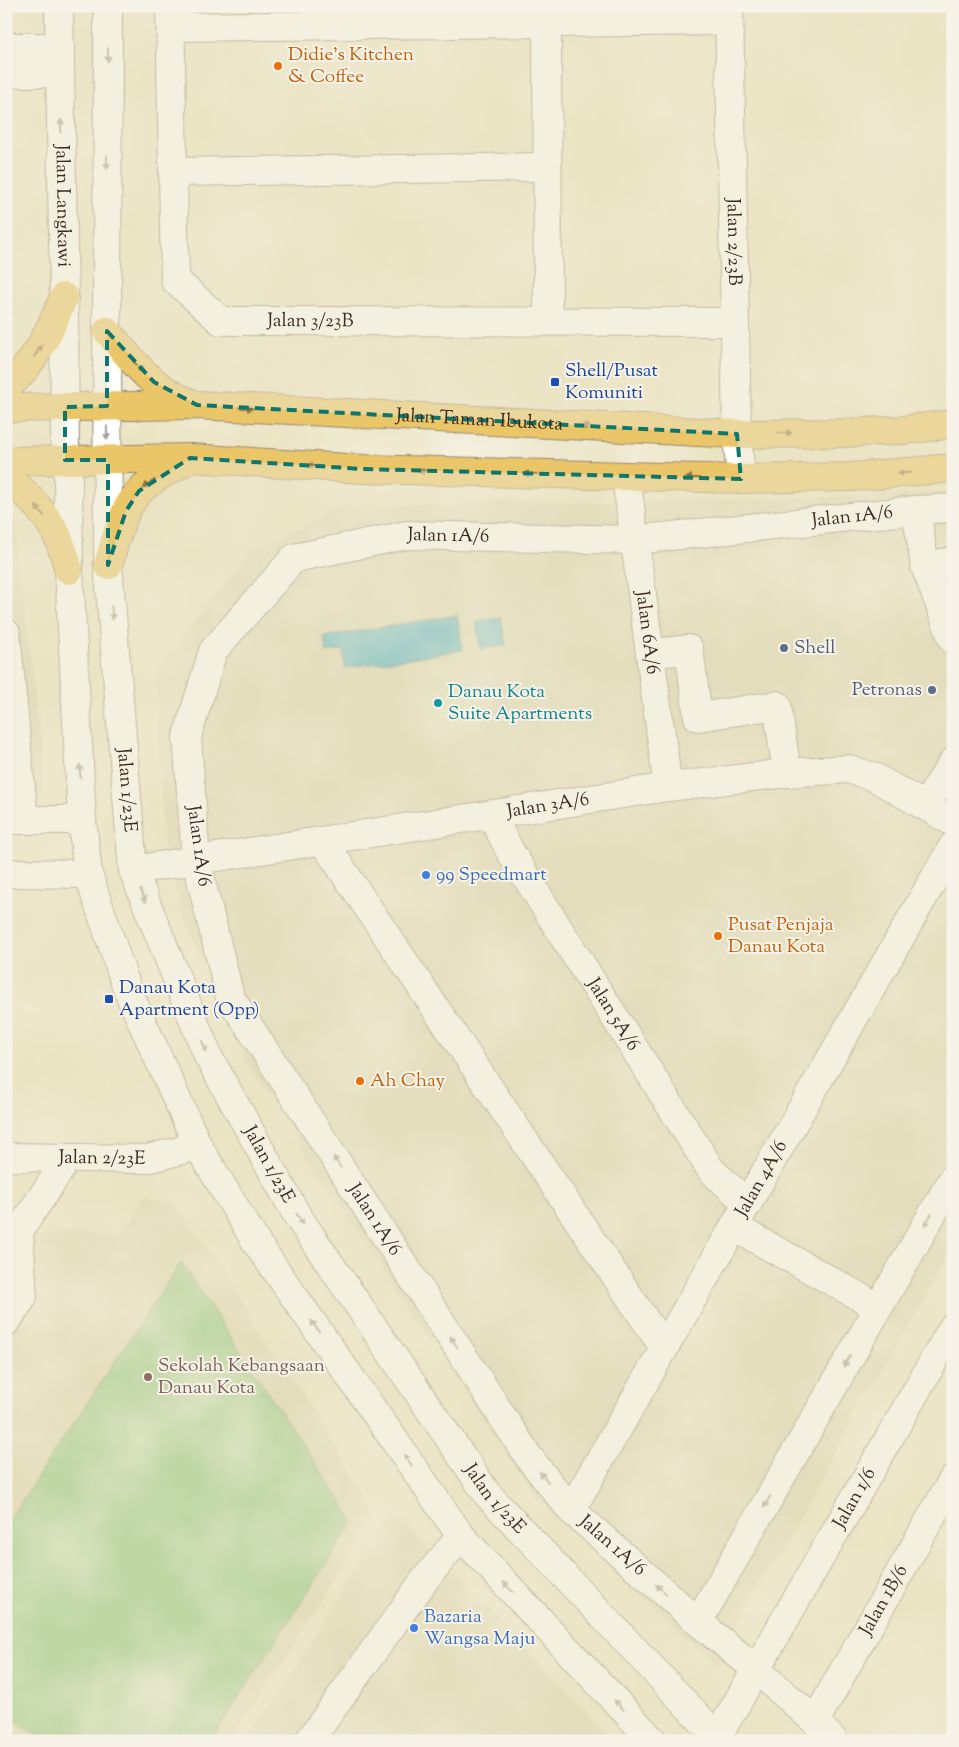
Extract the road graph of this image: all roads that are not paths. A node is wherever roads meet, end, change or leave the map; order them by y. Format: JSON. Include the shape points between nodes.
{"nodes":[{"id":1,"x":59,"y":6,"type":"edge"},
{"id":2,"x":108,"y":6,"type":"edge"},
{"id":3,"x":729,"y":14,"type":"edge"},
{"id":4,"x":170,"y":17,"type":"edge"},
{"id":5,"x":547,"y":23,"type":"junction"},
{"id":6,"x":6,"y":47,"type":"edge"},
{"id":7,"x":60,"y":60,"type":"junction"},
{"id":8,"x":6,"y":72,"type":"edge"},
{"id":9,"x":548,"y":167,"type":"junction"},
{"id":10,"x":173,"y":172,"type":"junction"},
{"id":11,"x":64,"y":297,"type":"junction"},
{"id":12,"x":548,"y":321,"type":"junction"},
{"id":13,"x":735,"y":322,"type":"junction"},
{"id":14,"x":106,"y":331,"type":"junction"},
{"id":15,"x":6,"y":388,"type":"edge"},
{"id":16,"x":197,"y":405,"type":"junction"},
{"id":17,"x":107,"y":406,"type":"junction"},
{"id":18,"x":65,"y":407,"type":"junction"},
{"id":19,"x":6,"y":408,"type":"edge"},
{"id":20,"x":953,"y":424,"type":"edge"},
{"id":21,"x":736,"y":434,"type":"junction"},
{"id":22,"x":190,"y":458,"type":"junction"},
{"id":23,"x":65,"y":460,"type":"junction"},
{"id":24,"x":108,"y":460,"type":"junction"},
{"id":25,"x":6,"y":461,"type":"edge"},
{"id":26,"x":953,"y":468,"type":"edge"},
{"id":27,"x":626,"y":476,"type":"junction"},
{"id":28,"x":6,"y":478,"type":"edge"},
{"id":29,"x":741,"y":479,"type":"junction"},
{"id":30,"x":953,"y":508,"type":"edge"},
{"id":31,"x":916,"y":510,"type":"junction"},
{"id":32,"x":634,"y":540,"type":"junction"},
{"id":33,"x":953,"y":561,"type":"edge"},
{"id":34,"x":108,"y":565,"type":"junction"},
{"id":35,"x":925,"y":566,"type":"junction"},
{"id":36,"x":69,"y":570,"type":"junction"},
{"id":37,"x":6,"y":632,"type":"edge"},
{"id":38,"x":953,"y":640,"type":"edge"},
{"id":39,"x":650,"y":654,"type":"junction"},
{"id":40,"x":8,"y":668,"type":"edge"},
{"id":41,"x":953,"y":762,"type":"edge"},
{"id":42,"x":787,"y":773,"type":"junction"},
{"id":43,"x":668,"y":787,"type":"junction"},
{"id":44,"x":925,"y":806,"type":"junction"},
{"id":45,"x":491,"y":814,"type":"junction"},
{"id":46,"x":15,"y":820,"type":"edge"},
{"id":47,"x":82,"y":820,"type":"junction"},
{"id":48,"x":953,"y":822,"type":"edge"},
{"id":49,"x":323,"y":841,"type":"junction"},
{"id":50,"x":953,"y":846,"type":"edge"},
{"id":51,"x":196,"y":860,"type":"junction"},
{"id":52,"x":132,"y":870,"type":"junction"},
{"id":53,"x":6,"y":872,"type":"edge"},
{"id":54,"x":88,"y":874,"type":"junction"},
{"id":55,"x":198,"y":1146,"type":"junction"},
{"id":56,"x":6,"y":1157,"type":"edge"},
{"id":57,"x":68,"y":1158,"type":"junction"},
{"id":58,"x":953,"y":1178,"type":"edge"},
{"id":59,"x":748,"y":1204,"type":"junction"},
{"id":60,"x":734,"y":1227,"type":"junction"},
{"id":61,"x":13,"y":1231,"type":"edge"},
{"id":62,"x":878,"y":1307,"type":"junction"},
{"id":63,"x":6,"y":1322,"type":"edge"},
{"id":64,"x":953,"y":1327,"type":"edge"},
{"id":65,"x":664,"y":1348,"type":"junction"},
{"id":66,"x":953,"y":1479,"type":"edge"},
{"id":67,"x":571,"y":1510,"type":"junction"},
{"id":68,"x":461,"y":1536,"type":"junction"},
{"id":69,"x":698,"y":1622,"type":"junction"},
{"id":70,"x":757,"y":1670,"type":"junction"},
{"id":71,"x":815,"y":1721,"type":"junction"},
{"id":72,"x":717,"y":1739,"type":"edge"},
{"id":73,"x":309,"y":1741,"type":"edge"},
{"id":74,"x":653,"y":1741,"type":"edge"},
{"id":75,"x":834,"y":1741,"type":"edge"}],
"edges":[{"from":1,"to":7,"type":"street","name":"Jalan Langkawi"},
{"from":2,"to":14,"type":"street","one_way":true},
{"from":3,"to":5,"type":"street"},
{"from":3,"to":13,"type":"street","name":"Jalan 2/23B"},
{"from":4,"to":5,"type":"street"},
{"from":4,"to":10,"type":"street","name":"Jalan 3/23B"},
{"from":5,"to":9,"type":"street"},
{"from":6,"to":7,"type":"street"},
{"from":7,"to":8,"type":"street"},
{"from":11,"to":7,"type":"street","name":"Jalan Langkawi","one_way":true},
{"from":9,"to":10,"type":"street"},
{"from":9,"to":12,"type":"street"},
{"from":10,"to":12,"type":"street","name":"Jalan 3/23B","via":[[174,280],[221,321]]},
{"from":15,"to":11,"type":"main road","one_way":true,"via":[[37,352]]},
{"from":11,"to":18,"type":"street","name":"Jalan Langkawi"},
{"from":12,"to":13,"type":"street","name":"Jalan 3/23B"},
{"from":13,"to":21,"type":"street","name":"Jalan 2/23B"},
{"from":14,"to":16,"type":"main road","one_way":true,"via":[[154,382],[182,400]]},
{"from":14,"to":17,"type":"street"},
{"from":16,"to":17,"type":"main road","name":"Jalan Taman Ibukota"},
{"from":16,"to":21,"type":"main road","name":"Jalan Taman Ibukota","one_way":true},
{"from":17,"to":18,"type":"main road","name":"Jalan Taman Ibukota"},
{"from":17,"to":24,"type":"street","name":"Jalan 1/23E","one_way":true},
{"from":18,"to":19,"type":"main road","name":"Jalan Taman Ibukota"},
{"from":18,"to":23,"type":"street","name":"Jalan Langkawi"},
{"from":21,"to":20,"type":"main road","name":"Jalan Taman Ibukota","one_way":true,"via":[[904,430]]},
{"from":21,"to":29,"type":"street","name":"Jalan 2/23B"},
{"from":22,"to":24,"type":"main road"},
{"from":27,"to":22,"type":"main road","one_way":true,"via":[[363,468]]},
{"from":22,"to":34,"type":"main road","one_way":true,"via":[[139,491],[126,511]]},
{"from":23,"to":24,"type":"main road"},
{"from":23,"to":25,"type":"main road"},
{"from":23,"to":36,"type":"street"},
{"from":24,"to":34,"type":"street","name":"Jalan 1/23E"},
{"from":26,"to":29,"type":"main road","one_way":true,"via":[[851,477]]},
{"from":29,"to":27,"type":"main road","one_way":true},
{"from":27,"to":32,"type":"street","name":"Jalan 6A/6"},
{"from":36,"to":28,"type":"main road","one_way":true,"via":[[56,534],[45,517]]},
{"from":30,"to":31,"type":"street","name":"Jalan 1A/6"},
{"from":31,"to":32,"type":"street","name":"Jalan 1A/6"},
{"from":31,"to":35,"type":"street"},
{"from":32,"to":39,"type":"street","name":"Jalan 6A/6"},
{"from":32,"to":51,"type":"street","name":"Jalan 1A/6","via":[[407,535],[294,558],[213,651],[187,737]]},
{"from":33,"to":35,"type":"street"},
{"from":34,"to":52,"type":"street","name":"Jalan 1/23E","one_way":true},
{"from":35,"to":38,"type":"street"},
{"from":47,"to":36,"type":"street","one_way":true},
{"from":37,"to":40,"type":"street"},
{"from":39,"to":42,"type":"street","via":[[689,648],[698,717],[778,705]]},
{"from":39,"to":43,"type":"street","name":"Jalan 6A/6"},
{"from":40,"to":46,"type":"street"},
{"from":41,"to":44,"type":"street"},
{"from":42,"to":43,"type":"street","name":"Jalan 3A/6"},
{"from":42,"to":44,"type":"street","name":"Jalan 3A/6","via":[[848,769],[874,777]]},
{"from":43,"to":45,"type":"street","name":"Jalan 3A/6"},
{"from":44,"to":48,"type":"street","name":"Jalan 3A/6"},
{"from":45,"to":49,"type":"street","name":"Jalan 3A/6"},
{"from":45,"to":59,"type":"street","name":"Jalan 5A/6","via":[[511,854],[712,1170]]},
{"from":46,"to":47,"type":"street"},
{"from":47,"to":54,"type":"street"},
{"from":49,"to":51,"type":"street","name":"Jalan 3A/6"},
{"from":49,"to":65,"type":"street"},
{"from":50,"to":59,"type":"street","name":"Jalan 4A/6"},
{"from":51,"to":52,"type":"street","name":"Jalan 3A/6"},
{"from":67,"to":51,"type":"street","name":"Jalan 1A/6","one_way":true,"via":[[530,1459],[230,997]]},
{"from":52,"to":72,"type":"street","name":"Jalan 1/23E","one_way":true,"via":[[208,1056],[298,1217],[488,1495]]},
{"from":53,"to":54,"type":"street"},
{"from":54,"to":55,"type":"street","via":[[128,991]]},
{"from":55,"to":57,"type":"street","name":"Jalan 2/23E","via":[[147,1159]]},
{"from":68,"to":55,"type":"street","one_way":true,"via":[[256,1242]]},
{"from":56,"to":57,"type":"street","name":"Jalan 2/23E"},
{"from":57,"to":61,"type":"street"},
{"from":58,"to":62,"type":"street","one_way":true},
{"from":59,"to":60,"type":"street","name":"Jalan 4A/6"},
{"from":60,"to":62,"type":"street"},
{"from":60,"to":65,"type":"street","name":"Jalan 4A/6"},
{"from":61,"to":63,"type":"street","via":[[23,1297]]},
{"from":62,"to":69,"type":"street","one_way":true},
{"from":64,"to":70,"type":"street","name":"Jalan 1/6"},
{"from":65,"to":67,"type":"street","name":"Jalan 4A/6"},
{"from":66,"to":71,"type":"street","name":"Jalan 1B/6"},
{"from":69,"to":67,"type":"street","name":"Jalan 1A/6","one_way":true},
{"from":68,"to":73,"type":"street","via":[[426,1578]]},
{"from":74,"to":68,"type":"street","one_way":true},
{"from":69,"to":70,"type":"street","name":"Jalan 1A/6"},
{"from":70,"to":71,"type":"street"},
{"from":70,"to":72,"type":"street","name":"Jalan 1/6"},
{"from":71,"to":75,"type":"street"}]}
